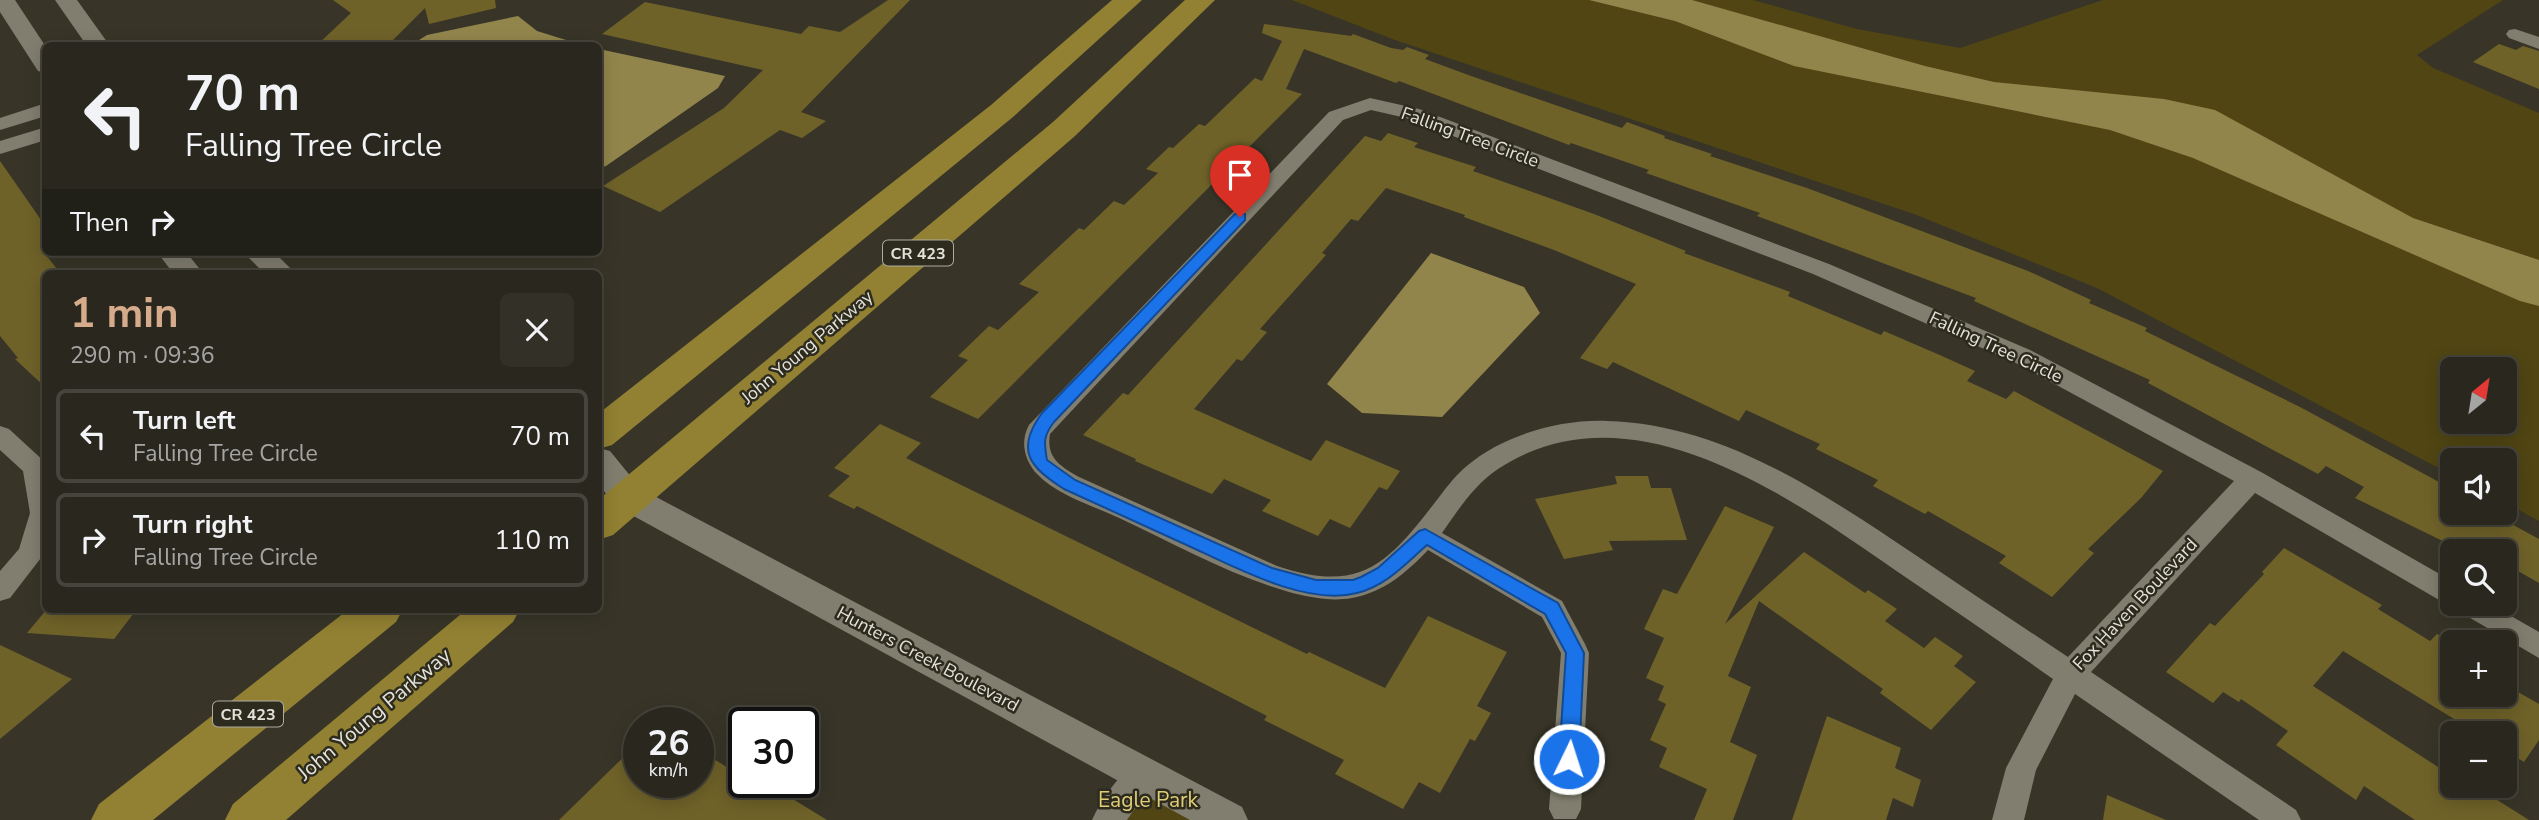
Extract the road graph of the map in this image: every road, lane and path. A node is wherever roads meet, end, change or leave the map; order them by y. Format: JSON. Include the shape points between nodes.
{"nodes":[{"id":1,"x":5,"y":0,"type":"edge"},
{"id":2,"x":66,"y":0,"type":"edge"},
{"id":3,"x":1128,"y":0,"type":"edge"},
{"id":4,"x":1201,"y":0,"type":"edge"},
{"id":5,"x":2515,"y":34,"type":"dead end"},
{"id":6,"x":96,"y":42,"type":"edge"},
{"id":7,"x":2539,"y":44,"type":"edge"},
{"id":8,"x":42,"y":60,"type":"edge"},
{"id":9,"x":42,"y":110,"type":"edge"},
{"id":10,"x":0,"y":124,"type":"edge"},
{"id":11,"x":42,"y":134,"type":"edge"},
{"id":12,"x":0,"y":148,"type":"edge"},
{"id":13,"x":174,"y":256,"type":"edge"},
{"id":14,"x":262,"y":256,"type":"edge"},
{"id":15,"x":186,"y":270,"type":"edge"},
{"id":16,"x":278,"y":270,"type":"edge"},
{"id":17,"x":602,"y":432,"type":"edge"},
{"id":18,"x":0,"y":435,"type":"edge"},
{"id":19,"x":602,"y":469,"type":"edge"},
{"id":20,"x":2252,"y":479,"type":"junction"},
{"id":21,"x":614,"y":496,"type":"edge"},
{"id":22,"x":42,"y":508,"type":"edge"},
{"id":23,"x":42,"y":516,"type":"edge"},
{"id":24,"x":602,"y":517,"type":"edge"},
{"id":25,"x":1425,"y":536,"type":"junction"},
{"id":26,"x":2440,"y":588,"type":"edge"},
{"id":27,"x":0,"y":590,"type":"edge"},
{"id":28,"x":375,"y":613,"type":"edge"},
{"id":29,"x":493,"y":613,"type":"edge"},
{"id":30,"x":2487,"y":616,"type":"edge"},
{"id":31,"x":2539,"y":646,"type":"edge"},
{"id":32,"x":2071,"y":674,"type":"junction"},
{"id":33,"x":1143,"y":774,"type":"junction"},
{"id":34,"x":1565,"y":809,"type":"dead end"},
{"id":35,"x":116,"y":820,"type":"edge"},
{"id":36,"x":250,"y":820,"type":"edge"},
{"id":37,"x":1108,"y":820,"type":"edge"},
{"id":38,"x":1228,"y":820,"type":"edge"},
{"id":39,"x":2008,"y":820,"type":"edge"},
{"id":40,"x":2285,"y":820,"type":"edge"}],
"edges":[{"from":1,"to":8,"type":"street"},
{"from":2,"to":6,"type":"street"},
{"from":3,"to":17,"type":"highway","via":[[1002,111]]},
{"from":4,"to":21,"type":"highway","name":"John Young Parkway","number":"CR 423","via":[[1064,130]]},
{"from":5,"to":7,"type":"street"},
{"from":9,"to":10,"type":"street"},
{"from":11,"to":12,"type":"street"},
{"from":13,"to":15,"type":"street"},
{"from":14,"to":16,"type":"street"},
{"from":18,"to":22,"type":"street","via":[[34,467]]},
{"from":19,"to":21,"type":"street","name":"Hunters Creek Boulevard"},
{"from":20,"to":25,"type":"street","name":"Falling Tree Circle","via":[[2022,356],[1821,269],[1412,113],[1370,104],[1336,116],[1326,126],[1048,418],[1038,431],[1036,451],[1045,469],[1069,484],[1267,573],[1316,587],[1354,587],[1367,582],[1384,573]]},
{"from":20,"to":26,"type":"street","name":"Falling Tree Circle"},
{"from":20,"to":32,"type":"street","name":"Fox Haven Boulevard"},
{"from":21,"to":24,"type":"highway","name":"John Young Parkway","number":"CR 423"},
{"from":21,"to":33,"type":"street","name":"Hunters Creek Boulevard"},
{"from":23,"to":27,"type":"street","via":[[31,554]]},
{"from":25,"to":32,"type":"street","name":"Falling Tree Circle","via":[[1471,477],[1514,449],[1581,429],[1657,433],[1746,466],[1819,504]]},
{"from":25,"to":34,"type":"street","via":[[1552,609],[1575,653]]},
{"from":28,"to":35,"type":"highway","number":"CR 423"},
{"from":29,"to":36,"type":"highway","name":"John Young Parkway"},
{"from":30,"to":31,"type":"street"},
{"from":32,"to":39,"type":"street","name":"Fox Haven Boulevard","via":[[2021,768]]},
{"from":32,"to":40,"type":"street","name":"Falling Tree Circle"},
{"from":33,"to":37,"type":"street"},
{"from":33,"to":38,"type":"street","name":"Hunters Creek Boulevard"}]}
